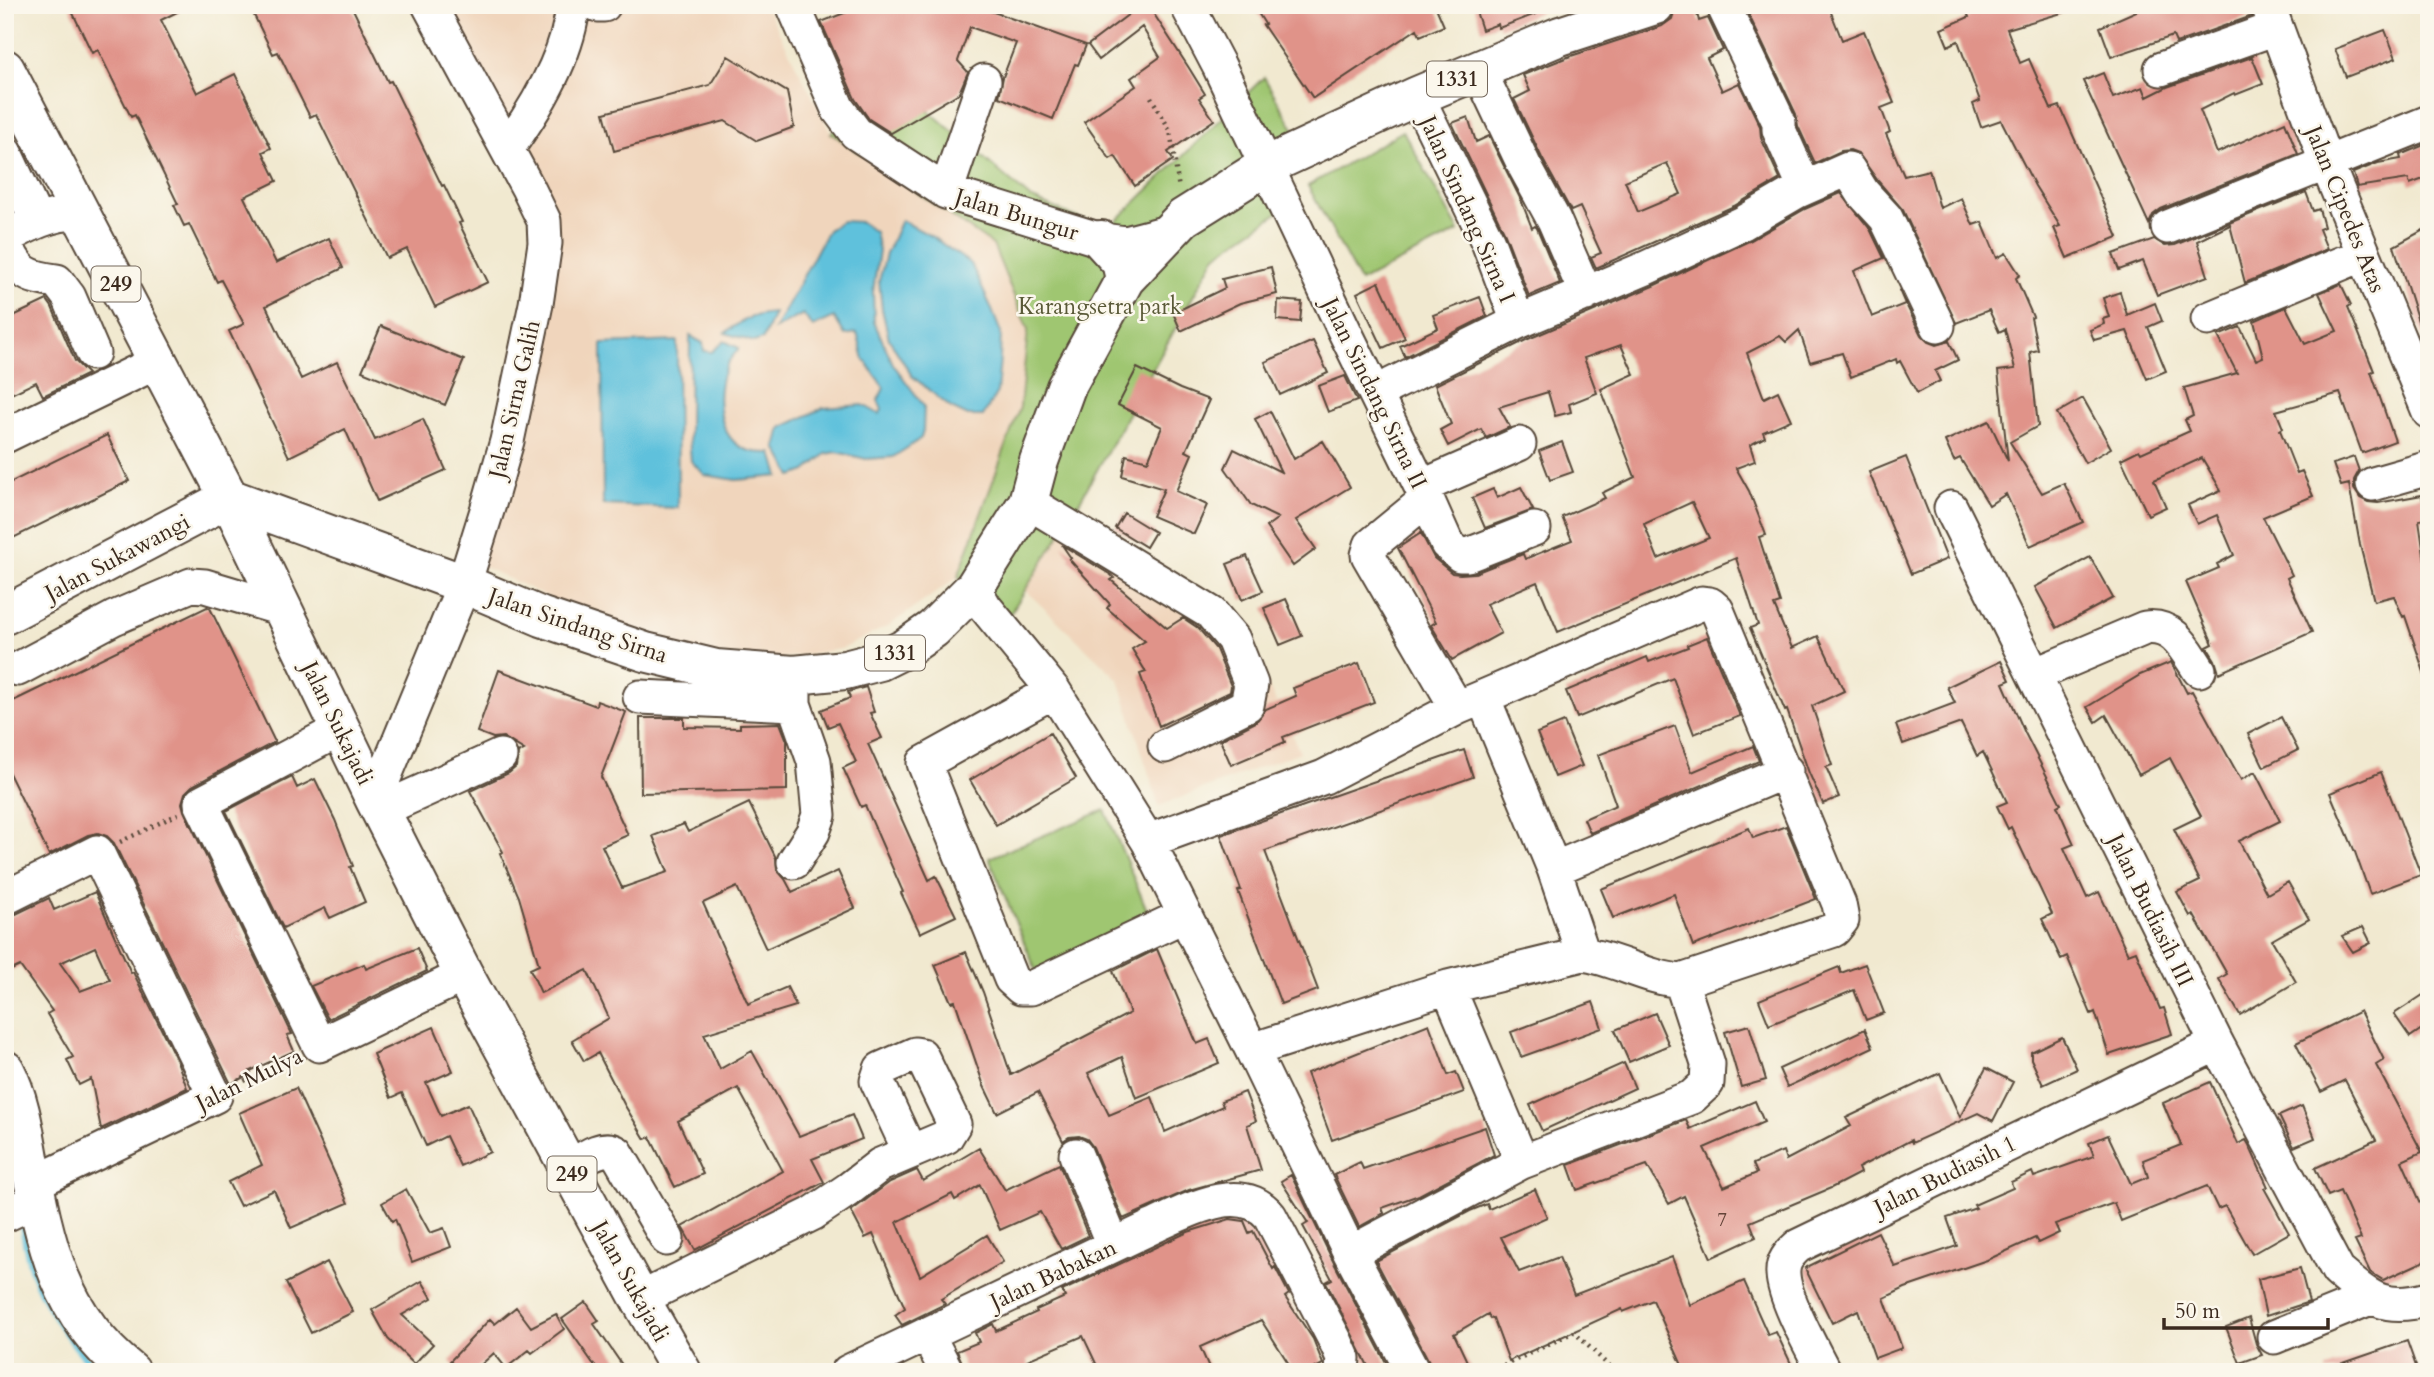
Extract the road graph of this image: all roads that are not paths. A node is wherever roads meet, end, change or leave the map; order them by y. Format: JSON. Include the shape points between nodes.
{"nodes":[{"id":1,"x":429,"y":5,"type":"edge"},
{"id":2,"x":573,"y":5,"type":"edge"},
{"id":3,"x":598,"y":5,"type":"edge"},
{"id":4,"x":604,"y":5,"type":"edge"},
{"id":5,"x":793,"y":5,"type":"edge"},
{"id":6,"x":1187,"y":5,"type":"edge"},
{"id":7,"x":1654,"y":5,"type":"edge"},
{"id":8,"x":1723,"y":5,"type":"edge"},
{"id":9,"x":2272,"y":17,"type":"edge"},
{"id":10,"x":2161,"y":69,"type":"dead end"},
{"id":11,"x":1479,"y":70,"type":"junction"},
{"id":12,"x":984,"y":81,"type":"dead end"},
{"id":13,"x":10,"y":88,"type":"edge"},
{"id":14,"x":1417,"y":96,"type":"junction"},
{"id":15,"x":2429,"y":122,"type":"edge"},
{"id":16,"x":507,"y":149,"type":"junction"},
{"id":17,"x":5,"y":153,"type":"edge"},
{"id":18,"x":2326,"y":162,"type":"junction"},
{"id":19,"x":1266,"y":166,"type":"junction"},
{"id":20,"x":1805,"y":188,"type":"junction"},
{"id":21,"x":946,"y":192,"type":"junction"},
{"id":22,"x":79,"y":213,"type":"junction"},
{"id":23,"x":37,"y":220,"type":"junction"},
{"id":24,"x":1175,"y":225,"type":"junction"},
{"id":25,"x":2168,"y":227,"type":"dead end"},
{"id":26,"x":5,"y":238,"type":"edge"},
{"id":27,"x":1101,"y":240,"type":"junction"},
{"id":28,"x":5,"y":243,"type":"edge"},
{"id":29,"x":2364,"y":254,"type":"junction"},
{"id":30,"x":1125,"y":279,"type":"junction"},
{"id":31,"x":1586,"y":294,"type":"junction"},
{"id":32,"x":2208,"y":319,"type":"dead end"},
{"id":33,"x":1518,"y":322,"type":"junction"},
{"id":34,"x":1938,"y":326,"type":"dead end"},
{"id":35,"x":93,"y":353,"type":"dead end"},
{"id":36,"x":157,"y":362,"type":"junction"},
{"id":37,"x":1374,"y":393,"type":"junction"},
{"id":38,"x":2429,"y":412,"type":"edge"},
{"id":39,"x":5,"y":436,"type":"edge"},
{"id":40,"x":1519,"y":444,"type":"dead end"},
{"id":41,"x":2429,"y":468,"type":"edge"},
{"id":42,"x":2373,"y":484,"type":"dead end"},
{"id":43,"x":1424,"y":493,"type":"junction"},
{"id":44,"x":229,"y":498,"type":"junction"},
{"id":45,"x":1028,"y":502,"type":"junction"},
{"id":46,"x":1951,"y":508,"type":"dead end"},
{"id":47,"x":1534,"y":529,"type":"dead end"},
{"id":48,"x":464,"y":584,"type":"junction"},
{"id":49,"x":974,"y":588,"type":"junction"},
{"id":50,"x":282,"y":609,"type":"junction"},
{"id":51,"x":5,"y":615,"type":"edge"},
{"id":52,"x":18,"y":669,"type":"dead end"},
{"id":53,"x":2199,"y":670,"type":"dead end"},
{"id":54,"x":2034,"y":675,"type":"junction"},
{"id":55,"x":794,"y":690,"type":"junction"},
{"id":56,"x":1054,"y":691,"type":"junction"},
{"id":57,"x":640,"y":697,"type":"dead end"},
{"id":58,"x":1470,"y":702,"type":"junction"},
{"id":59,"x":341,"y":729,"type":"junction"},
{"id":60,"x":1165,"y":746,"type":"dead end"},
{"id":61,"x":500,"y":756,"type":"dead end"},
{"id":62,"x":1786,"y":771,"type":"junction"},
{"id":63,"x":378,"y":805,"type":"junction"},
{"id":64,"x":1148,"y":841,"type":"junction"},
{"id":65,"x":794,"y":862,"type":"dead end"},
{"id":66,"x":1554,"y":869,"type":"junction"},
{"id":67,"x":5,"y":898,"type":"edge"},
{"id":68,"x":1185,"y":915,"type":"junction"},
{"id":69,"x":1583,"y":954,"type":"junction"},
{"id":70,"x":464,"y":975,"type":"junction"},
{"id":71,"x":1681,"y":981,"type":"junction"},
{"id":72,"x":1448,"y":987,"type":"junction"},
{"id":73,"x":2217,"y":1044,"type":"junction"},
{"id":74,"x":1252,"y":1050,"type":"junction"},
{"id":75,"x":5,"y":1070,"type":"edge"},
{"id":76,"x":14,"y":1134,"type":"edge"},
{"id":77,"x":910,"y":1152,"type":"dead end"},
{"id":78,"x":1076,"y":1155,"type":"dead end"},
{"id":79,"x":1522,"y":1162,"type":"junction"},
{"id":80,"x":569,"y":1168,"type":"junction"},
{"id":81,"x":25,"y":1199,"type":"edge"},
{"id":82,"x":667,"y":1240,"type":"dead end"},
{"id":83,"x":1113,"y":1245,"type":"junction"},
{"id":84,"x":1350,"y":1253,"type":"junction"},
{"id":85,"x":2370,"y":1298,"type":"junction"},
{"id":86,"x":640,"y":1299,"type":"junction"},
{"id":87,"x":2429,"y":1299,"type":"edge"},
{"id":88,"x":927,"y":1334,"type":"junction"},
{"id":89,"x":2274,"y":1336,"type":"dead end"},
{"id":90,"x":131,"y":1372,"type":"edge"},
{"id":91,"x":682,"y":1372,"type":"edge"},
{"id":92,"x":848,"y":1372,"type":"edge"},
{"id":93,"x":947,"y":1372,"type":"edge"},
{"id":94,"x":1342,"y":1372,"type":"edge"},
{"id":95,"x":1413,"y":1372,"type":"edge"},
{"id":96,"x":1824,"y":1372,"type":"edge"}],
"edges":[{"from":1,"to":16,"type":"street","name":"Jalan Sirna Galih"},
{"from":2,"to":16,"type":"street","via":[[566,43],[553,72]]},
{"from":3,"to":4,"type":"street"},
{"from":5,"to":21,"type":"street","name":"Jalan Bungur","via":[[838,109],[856,133]]},
{"from":6,"to":19,"type":"street","name":"Jalan Sindang Sirna II"},
{"from":7,"to":11,"type":"main road","name":"Jalan Sindang Sirna","number":"1331","via":[[1560,36]]},
{"from":8,"to":20,"type":"street"},
{"from":9,"to":10,"type":"street"},
{"from":9,"to":18,"type":"street","name":"Jalan Cipedes Atas"},
{"from":11,"to":14,"type":"main road","name":"Jalan Sindang Sirna","number":"1331"},
{"from":11,"to":31,"type":"street"},
{"from":12,"to":21,"type":"street"},
{"from":13,"to":22,"type":"main road","name":"Jalan Sukajadi","number":"249"},
{"from":14,"to":19,"type":"main road","name":"Jalan Sindang Sirna","number":"1331"},
{"from":14,"to":33,"type":"street","name":"Jalan Sindang Sirna I","via":[[1488,242]]},
{"from":15,"to":18,"type":"street"},
{"from":16,"to":48,"type":"street","name":"Jalan Sirna Galih","via":[[544,221],[545,243],[507,441]]},
{"from":17,"to":23,"type":"street"},
{"from":18,"to":25,"type":"street"},
{"from":18,"to":29,"type":"street","name":"Jalan Cipedes Atas"},
{"from":19,"to":24,"type":"main road","name":"Jalan Sindang Sirna","number":"1331"},
{"from":19,"to":37,"type":"street","name":"Jalan Sindang Sirna II"},
{"from":20,"to":31,"type":"street","via":[[1743,223]]},
{"from":20,"to":34,"type":"street","via":[[1849,169],[1886,218]]},
{"from":21,"to":27,"type":"street","name":"Jalan Bungur"},
{"from":22,"to":23,"type":"street"},
{"from":22,"to":36,"type":"main road","name":"Jalan Sukajadi","number":"249"},
{"from":23,"to":26,"type":"street"},
{"from":24,"to":27,"type":"street","name":"Jalan Bungur","via":[[1126,243]]},
{"from":24,"to":30,"type":"main road","name":"Jalan Sindang Sirna","number":"1331"},
{"from":27,"to":30,"type":"main road","via":[[1121,262]]},
{"from":28,"to":35,"type":"street","via":[[16,266],[34,279],[57,281],[69,297]]},
{"from":29,"to":32,"type":"street"},
{"from":29,"to":38,"type":"street","name":"Jalan Cipedes Atas"},
{"from":30,"to":45,"type":"main road","name":"Jalan Sindang Sirna","number":"1331","via":[[1066,387]]},
{"from":31,"to":33,"type":"street"},
{"from":33,"to":37,"type":"street"},
{"from":36,"to":39,"type":"street"},
{"from":36,"to":44,"type":"main road","name":"Jalan Sukajadi","number":"249"},
{"from":37,"to":43,"type":"street","name":"Jalan Sindang Sirna II"},
{"from":40,"to":43,"type":"street"},
{"from":41,"to":42,"type":"street"},
{"from":43,"to":47,"type":"street","via":[[1447,544],[1460,555]]},
{"from":43,"to":58,"type":"street","name":"Jalan Sindang Sirna II","via":[[1371,545],[1368,555]]},
{"from":44,"to":48,"type":"main road","name":"Jalan Sindang Sirna","number":"1331"},
{"from":44,"to":50,"type":"main road","name":"Jalan Sukajadi","number":"249"},
{"from":44,"to":51,"type":"main road","name":"Jalan Sukawangi"},
{"from":45,"to":49,"type":"main road","name":"Jalan Sindang Sirna","number":"1331"},
{"from":45,"to":60,"type":"street","via":[[1211,613],[1233,639],[1251,684],[1247,705]]},
{"from":46,"to":54,"type":"street","name":"Jalan Budiasih III"},
{"from":48,"to":55,"type":"main road","name":"Jalan Sindang Sirna","number":"1331","via":[[645,652]]},
{"from":48,"to":63,"type":"street","name":"Jalan Sirna Galih"},
{"from":49,"to":55,"type":"main road","name":"Jalan Sindang Sirna","number":"1331","via":[[933,629],[906,648]]},
{"from":49,"to":56,"type":"street"},
{"from":50,"to":52,"type":"street","via":[[191,585],[114,618]]},
{"from":50,"to":59,"type":"main road","name":"Jalan Sukajadi","number":"249"},
{"from":53,"to":54,"type":"street","via":[[2174,635],[2152,627]]},
{"from":54,"to":73,"type":"street","name":"Jalan Budiasih III"},
{"from":55,"to":57,"type":"street"},
{"from":55,"to":65,"type":"street","via":[[814,761],[819,815]]},
{"from":56,"to":64,"type":"street"},
{"from":56,"to":68,"type":"street","via":[[925,763],[1011,979],[1021,988],[1031,988]]},
{"from":58,"to":62,"type":"street","via":[[1702,603],[1710,604],[1717,610]]},
{"from":58,"to":64,"type":"street","via":[[1324,777]]},
{"from":58,"to":66,"type":"street"},
{"from":59,"to":63,"type":"main road","name":"Jalan Sukajadi","number":"249"},
{"from":59,"to":70,"type":"street","name":"Jalan Mulya","via":[[201,803],[319,1045]]},
{"from":61,"to":63,"type":"street"},
{"from":62,"to":66,"type":"street"},
{"from":62,"to":71,"type":"street","via":[[1842,920],[1834,930]]},
{"from":63,"to":70,"type":"main road","name":"Jalan Sukajadi","number":"249"},
{"from":64,"to":68,"type":"street"},
{"from":66,"to":69,"type":"street"},
{"from":67,"to":81,"type":"street","name":"Jalan Mulya","via":[[97,852],[215,1096]]},
{"from":68,"to":74,"type":"street"},
{"from":69,"to":71,"type":"street"},
{"from":69,"to":72,"type":"street"},
{"from":70,"to":80,"type":"main road","name":"Jalan Sukajadi","number":"249"},
{"from":71,"to":79,"type":"street","via":[[1708,1064],[1707,1083],[1692,1097]]},
{"from":72,"to":74,"type":"street"},
{"from":72,"to":79,"type":"street"},
{"from":73,"to":85,"type":"street","name":"Jalan Budiasih III","via":[[2338,1271]]},
{"from":73,"to":96,"type":"street","name":"Jalan Budiasih 1","via":[[1798,1246],[1783,1264],[1784,1281]]},
{"from":74,"to":84,"type":"street"},
{"from":75,"to":76,"type":"main road","via":[[11,1082]]},
{"from":76,"to":81,"type":"main road"},
{"from":77,"to":86,"type":"street","via":[[880,1165],[812,1214]]},
{"from":78,"to":83,"type":"street"},
{"from":79,"to":84,"type":"street"},
{"from":80,"to":82,"type":"street","via":[[601,1150],[617,1153]]},
{"from":80,"to":86,"type":"main road","name":"Jalan Sukajadi","number":"249"},
{"from":81,"to":90,"type":"main road","via":[[78,1312]]},
{"from":83,"to":88,"type":"street","name":"Jalan Babakan"},
{"from":83,"to":94,"type":"street","name":"Jalan Babakan","via":[[1199,1206],[1234,1199],[1263,1207],[1336,1342],[1343,1358]]},
{"from":84,"to":95,"type":"street"},
{"from":85,"to":87,"type":"street","via":[[2408,1304]]},
{"from":85,"to":89,"type":"street"},
{"from":86,"to":91,"type":"main road","name":"Jalan Sukajadi","number":"249"},
{"from":88,"to":92,"type":"street","name":"Jalan Babakan"},
{"from":88,"to":93,"type":"street"}]}
